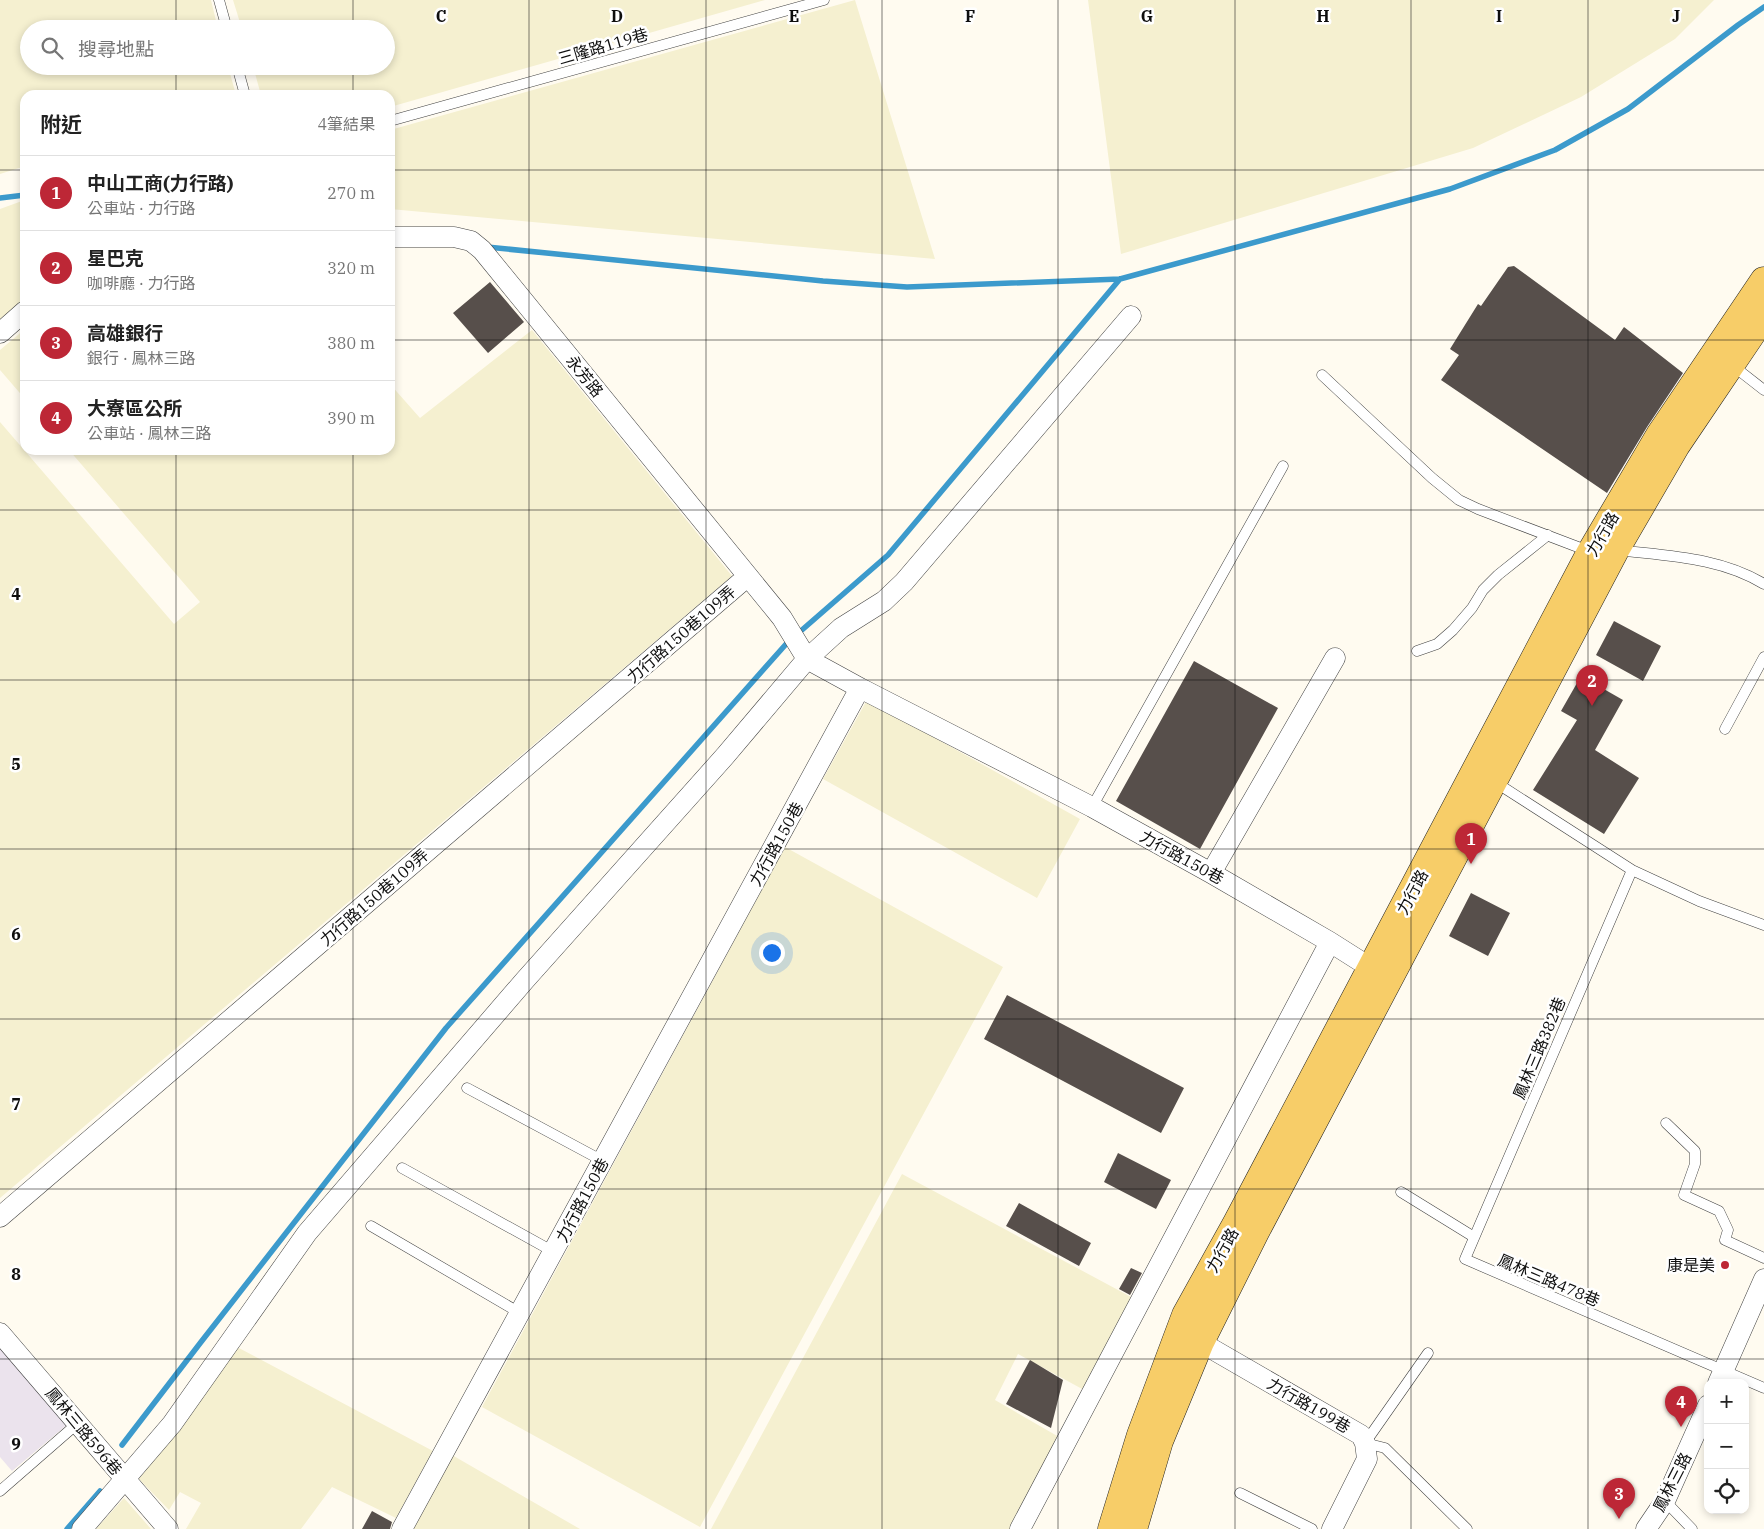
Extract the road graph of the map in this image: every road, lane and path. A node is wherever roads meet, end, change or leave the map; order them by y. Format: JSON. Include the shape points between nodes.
{"nodes":[{"id":1,"x":219,"y":0,"type":"edge"},
{"id":2,"x":824,"y":0,"type":"edge"},
{"id":3,"x":225,"y":20,"type":"edge"},
{"id":4,"x":239,"y":75,"type":"edge"},
{"id":5,"x":244,"y":90,"type":"edge"},
{"id":6,"x":395,"y":120,"type":"edge"},
{"id":7,"x":395,"y":237,"type":"edge"},
{"id":8,"x":1764,"y":281,"type":"edge"},
{"id":9,"x":1764,"y":314,"type":"edge"},
{"id":10,"x":20,"y":315,"type":"edge"},
{"id":11,"x":1131,"y":316,"type":"dead end"},
{"id":12,"x":0,"y":333,"type":"edge"},
{"id":13,"x":1723,"y":358,"type":"junction"},
{"id":14,"x":1322,"y":375,"type":"dead end"},
{"id":15,"x":1764,"y":390,"type":"edge"},
{"id":16,"x":1284,"y":466,"type":"dead end"},
{"id":17,"x":1548,"y":535,"type":"junction"},
{"id":18,"x":1603,"y":551,"type":"junction"},
{"id":19,"x":747,"y":577,"type":"junction"},
{"id":20,"x":1764,"y":584,"type":"edge"},
{"id":21,"x":1417,"y":651,"type":"dead end"},
{"id":22,"x":1764,"y":657,"type":"edge"},
{"id":23,"x":807,"y":658,"type":"junction"},
{"id":24,"x":1335,"y":658,"type":"dead end"},
{"id":25,"x":860,"y":688,"type":"junction"},
{"id":26,"x":1725,"y":729,"type":"dead end"},
{"id":27,"x":1493,"y":781,"type":"junction"},
{"id":28,"x":1092,"y":807,"type":"junction"},
{"id":29,"x":1632,"y":870,"type":"junction"},
{"id":30,"x":1211,"y":873,"type":"junction"},
{"id":31,"x":1764,"y":925,"type":"edge"},
{"id":32,"x":1330,"y":942,"type":"junction"},
{"id":33,"x":1380,"y":974,"type":"junction"},
{"id":34,"x":467,"y":1088,"type":"dead end"},
{"id":35,"x":1666,"y":1124,"type":"dead end"},
{"id":36,"x":603,"y":1161,"type":"junction"},
{"id":37,"x":402,"y":1168,"type":"dead end"},
{"id":38,"x":1401,"y":1192,"type":"dead end"},
{"id":39,"x":0,"y":1217,"type":"edge"},
{"id":40,"x":371,"y":1226,"type":"dead end"},
{"id":41,"x":1474,"y":1237,"type":"junction"},
{"id":42,"x":554,"y":1252,"type":"junction"},
{"id":43,"x":1764,"y":1258,"type":"edge"},
{"id":44,"x":1764,"y":1279,"type":"edge"},
{"id":45,"x":520,"y":1313,"type":"junction"},
{"id":46,"x":0,"y":1333,"type":"edge"},
{"id":47,"x":1189,"y":1338,"type":"junction"},
{"id":48,"x":1428,"y":1353,"type":"dead end"},
{"id":49,"x":1720,"y":1377,"type":"edge"},
{"id":50,"x":1764,"y":1388,"type":"edge"},
{"id":51,"x":1704,"y":1414,"type":"edge"},
{"id":52,"x":78,"y":1423,"type":"junction"},
{"id":53,"x":1365,"y":1444,"type":"junction"},
{"id":54,"x":125,"y":1480,"type":"junction"},
{"id":55,"x":0,"y":1491,"type":"edge"},
{"id":56,"x":1240,"y":1493,"type":"dead end"},
{"id":57,"x":1665,"y":1501,"type":"junction"},
{"id":58,"x":82,"y":1529,"type":"edge"},
{"id":59,"x":168,"y":1529,"type":"edge"},
{"id":60,"x":402,"y":1529,"type":"edge"},
{"id":61,"x":1020,"y":1529,"type":"edge"},
{"id":62,"x":1112,"y":1529,"type":"edge"},
{"id":63,"x":1133,"y":1529,"type":"edge"},
{"id":64,"x":1312,"y":1529,"type":"edge"},
{"id":65,"x":1332,"y":1529,"type":"edge"},
{"id":66,"x":1467,"y":1529,"type":"edge"},
{"id":67,"x":1646,"y":1529,"type":"edge"},
{"id":68,"x":1692,"y":1529,"type":"edge"}],
"edges":[{"from":1,"to":3,"type":"lane"},
{"from":2,"to":6,"type":"lane","name":"三隆路119巷"},
{"from":4,"to":5,"type":"lane"},
{"from":7,"to":19,"type":"street","name":"永芳路","via":[[454,237],[471,241],[482,250]]},
{"from":8,"to":13,"type":"main road","name":"力行路"},
{"from":9,"to":13,"type":"main road","name":"力行路"},
{"from":10,"to":12,"type":"street"},
{"from":11,"to":23,"type":"street","via":[[904,582],[884,601],[842,628]]},
{"from":13,"to":15,"type":"lane"},
{"from":13,"to":18,"type":"main road","name":"力行路","via":[[1676,445]]},
{"from":14,"to":17,"type":"lane","via":[[1459,500]]},
{"from":16,"to":28,"type":"lane"},
{"from":17,"to":18,"type":"lane"},
{"from":17,"to":21,"type":"lane","via":[[1484,590],[1453,630],[1437,644]]},
{"from":18,"to":20,"type":"lane","via":[[1705,561]]},
{"from":18,"to":27,"type":"main road","name":"力行路"},
{"from":18,"to":33,"type":"main road","name":"力行路"},
{"from":19,"to":23,"type":"street","via":[[782,618]]},
{"from":19,"to":39,"type":"street","name":"力行路150巷109弄"},
{"from":22,"to":26,"type":"lane"},
{"from":23,"to":25,"type":"street"},
{"from":23,"to":54,"type":"street","via":[[725,756],[306,1233],[172,1424]]},
{"from":24,"to":30,"type":"street"},
{"from":25,"to":28,"type":"street","name":"力行路150巷"},
{"from":25,"to":36,"type":"street","name":"力行路150巷"},
{"from":27,"to":29,"type":"lane"},
{"from":27,"to":33,"type":"main road","name":"力行路"},
{"from":28,"to":30,"type":"street","name":"力行路150巷"},
{"from":29,"to":31,"type":"lane","via":[[1699,901]]},
{"from":29,"to":41,"type":"lane","name":"鳳林三路382巷"},
{"from":30,"to":32,"type":"street","name":"力行路150巷"},
{"from":32,"to":33,"type":"street","name":"力行路150巷"},
{"from":32,"to":61,"type":"street"},
{"from":33,"to":47,"type":"main road","name":"力行路","via":[[1255,1232]]},
{"from":34,"to":36,"type":"lane"},
{"from":35,"to":43,"type":"lane","via":[[1695,1150],[1695,1164],[1684,1195],[1719,1211],[1728,1230],[1725,1240]]},
{"from":36,"to":42,"type":"street","name":"力行路150巷"},
{"from":37,"to":42,"type":"lane"},
{"from":38,"to":41,"type":"lane"},
{"from":40,"to":45,"type":"lane"},
{"from":41,"to":49,"type":"lane","name":"鳳林三路478巷","via":[[1464,1260]]},
{"from":42,"to":45,"type":"street","name":"力行路150巷"},
{"from":44,"to":49,"type":"street"},
{"from":45,"to":60,"type":"street","name":"力行路150巷"},
{"from":46,"to":52,"type":"street","name":"鳳林三路596巷"},
{"from":47,"to":53,"type":"street","name":"力行路199巷","via":[[1361,1435]]},
{"from":47,"to":62,"type":"main road","name":"力行路","via":[[1141,1435]]},
{"from":47,"to":63,"type":"main road","name":"力行路"},
{"from":48,"to":53,"type":"lane","name":"力行路199巷"},
{"from":49,"to":50,"type":"lane"},
{"from":51,"to":57,"type":"street","name":"鳳林三路"},
{"from":52,"to":54,"type":"street","name":"鳳林三路596巷"},
{"from":52,"to":55,"type":"lane"},
{"from":53,"to":65,"type":"street","via":[[1367,1458]]},
{"from":53,"to":66,"type":"lane","via":[[1385,1448]]},
{"from":54,"to":58,"type":"street"},
{"from":54,"to":59,"type":"street","name":"鳳林三路596巷"},
{"from":56,"to":64,"type":"lane"},
{"from":57,"to":67,"type":"street","name":"鳳林三路"},
{"from":57,"to":68,"type":"lane"}]}
